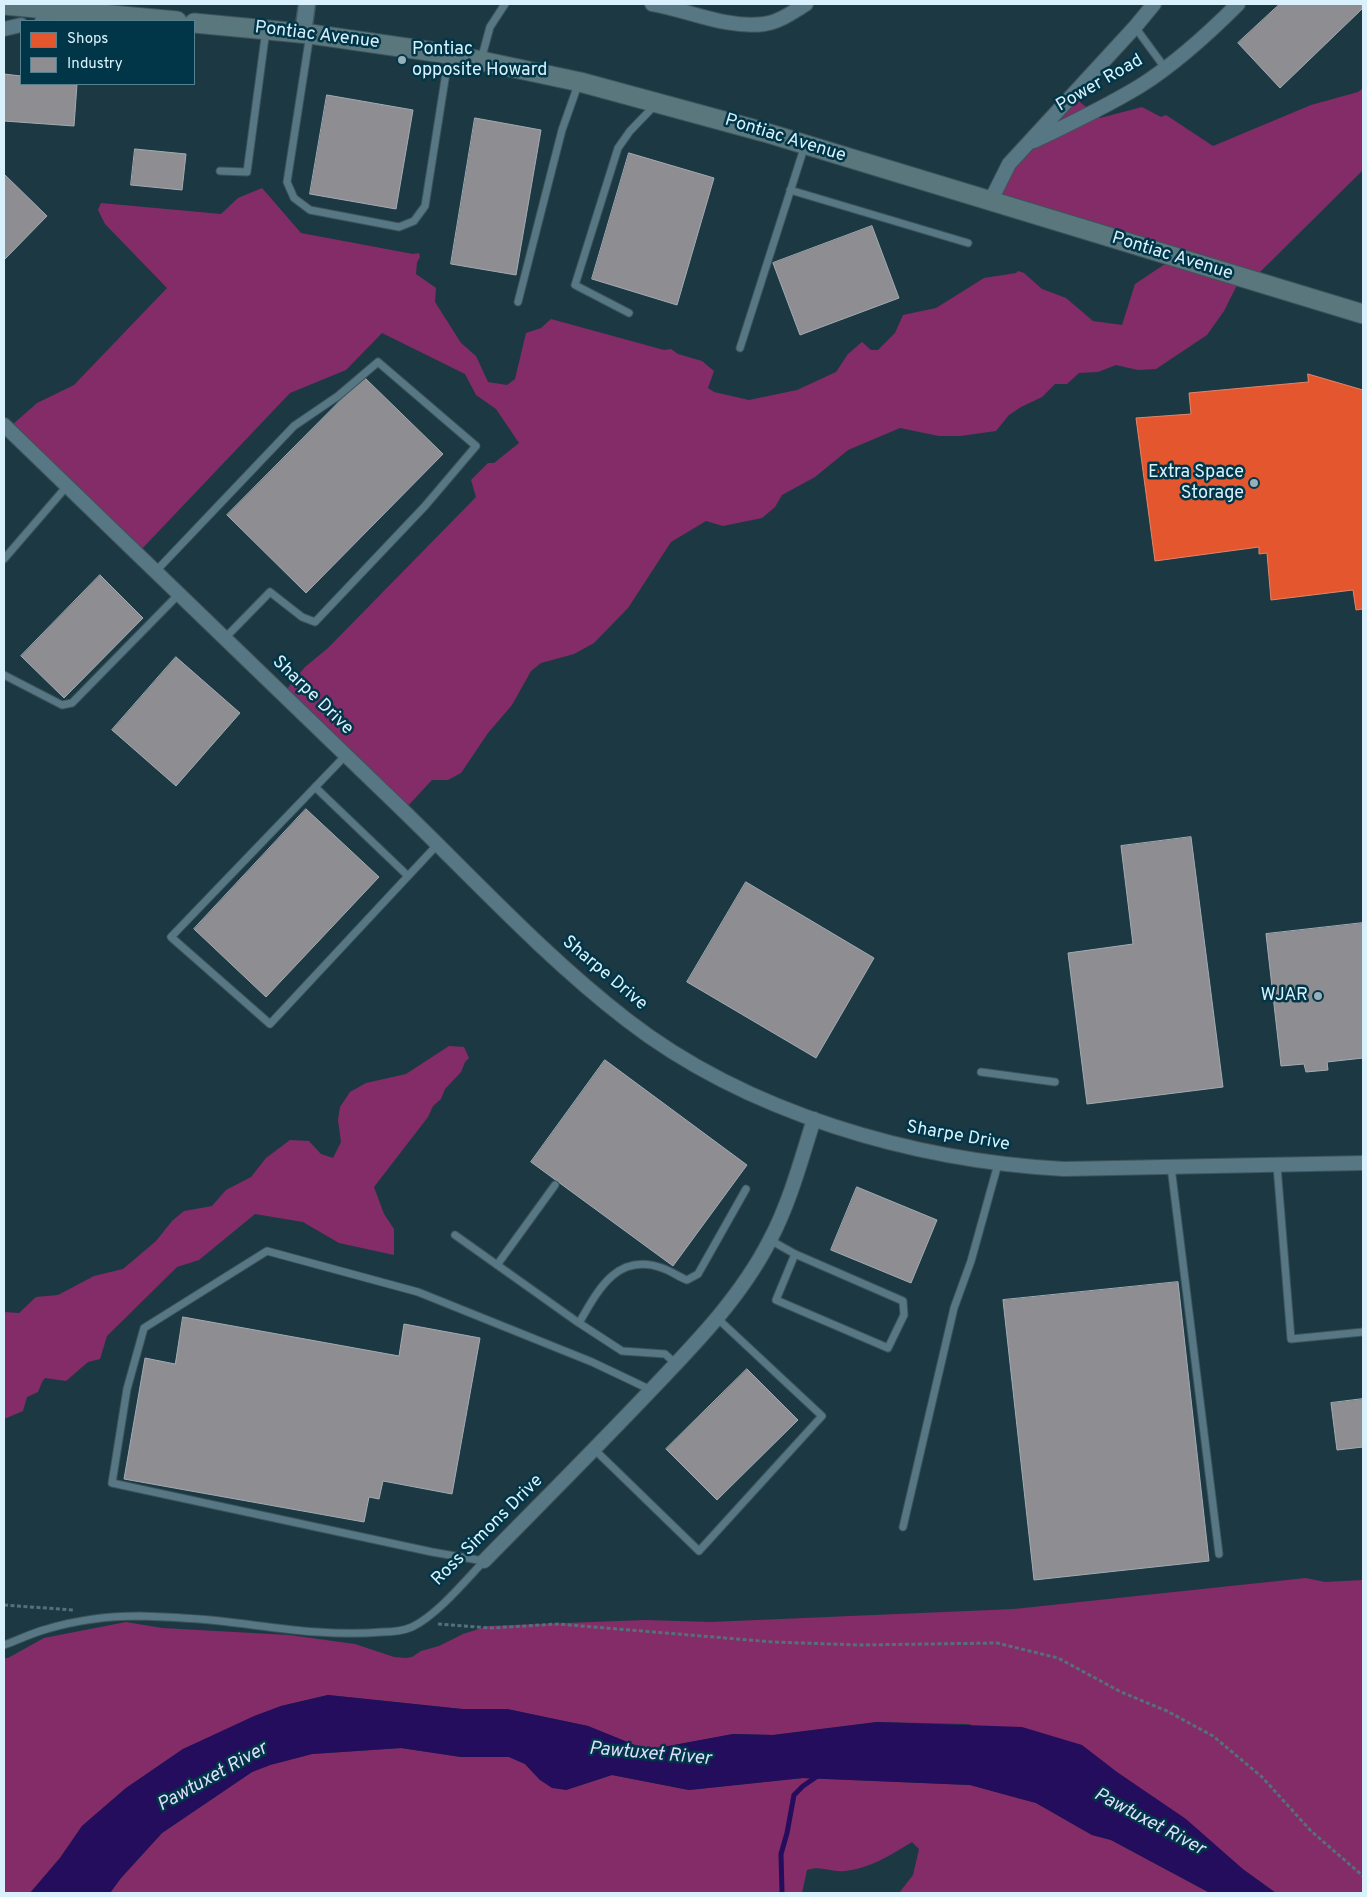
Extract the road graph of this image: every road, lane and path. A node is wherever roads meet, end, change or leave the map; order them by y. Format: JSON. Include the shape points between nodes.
{"nodes":[{"id":1,"x":307,"y":4,"type":"edge"},
{"id":2,"x":505,"y":4,"type":"edge"},
{"id":3,"x":652,"y":4,"type":"edge"},
{"id":4,"x":806,"y":4,"type":"edge"},
{"id":5,"x":1154,"y":4,"type":"edge"},
{"id":6,"x":4,"y":5,"type":"edge"},
{"id":7,"x":1230,"y":7,"type":"edge"},
{"id":8,"x":104,"y":14,"type":"junction"},
{"id":9,"x":51,"y":20,"type":"edge"},
{"id":10,"x":167,"y":20,"type":"edge"},
{"id":11,"x":195,"y":23,"type":"edge"},
{"id":12,"x":20,"y":25,"type":"edge"},
{"id":13,"x":1135,"y":27,"type":"junction"},
{"id":14,"x":4,"y":29,"type":"edge"},
{"id":15,"x":266,"y":30,"type":"junction"},
{"id":16,"x":306,"y":34,"type":"junction"},
{"id":17,"x":450,"y":54,"type":"junction"},
{"id":18,"x":480,"y":60,"type":"junction"},
{"id":19,"x":1165,"y":68,"type":"junction"},
{"id":20,"x":580,"y":82,"type":"junction"},
{"id":21,"x":658,"y":102,"type":"junction"},
{"id":22,"x":805,"y":145,"type":"junction"},
{"id":23,"x":1027,"y":145,"type":"junction"},
{"id":24,"x":220,"y":172,"type":"dead end"},
{"id":25,"x":790,"y":190,"type":"junction"},
{"id":26,"x":990,"y":202,"type":"junction"},
{"id":27,"x":968,"y":243,"type":"dead end"},
{"id":28,"x":518,"y":302,"type":"dead end"},
{"id":29,"x":629,"y":313,"type":"dead end"},
{"id":30,"x":1363,"y":314,"type":"edge"},
{"id":31,"x":740,"y":348,"type":"dead end"},
{"id":32,"x":4,"y":425,"type":"edge"},
{"id":33,"x":67,"y":486,"type":"junction"},
{"id":34,"x":4,"y":559,"type":"edge"},
{"id":35,"x":156,"y":571,"type":"junction"},
{"id":36,"x":179,"y":594,"type":"junction"},
{"id":37,"x":225,"y":638,"type":"junction"},
{"id":38,"x":4,"y":675,"type":"edge"},
{"id":39,"x":346,"y":755,"type":"junction"},
{"id":40,"x":315,"y":787,"type":"junction"},
{"id":41,"x":438,"y":844,"type":"junction"},
{"id":42,"x":408,"y":876,"type":"junction"},
{"id":43,"x":981,"y":1072,"type":"dead end"},
{"id":44,"x":1056,"y":1082,"type":"dead end"},
{"id":45,"x":814,"y":1119,"type":"junction"},
{"id":46,"x":1363,"y":1163,"type":"edge"},
{"id":47,"x":998,"y":1164,"type":"junction"},
{"id":48,"x":1277,"y":1166,"type":"junction"},
{"id":49,"x":1171,"y":1167,"type":"junction"},
{"id":50,"x":555,"y":1185,"type":"dead end"},
{"id":51,"x":746,"y":1189,"type":"dead end"},
{"id":52,"x":455,"y":1235,"type":"dead end"},
{"id":53,"x":770,"y":1240,"type":"junction"},
{"id":54,"x":795,"y":1254,"type":"junction"},
{"id":55,"x":498,"y":1265,"type":"junction"},
{"id":56,"x":717,"y":1318,"type":"junction"},
{"id":57,"x":579,"y":1323,"type":"junction"},
{"id":58,"x":1363,"y":1332,"type":"edge"},
{"id":59,"x":676,"y":1364,"type":"junction"},
{"id":60,"x":651,"y":1390,"type":"junction"},
{"id":61,"x":595,"y":1450,"type":"junction"},
{"id":62,"x":903,"y":1527,"type":"dead end"},
{"id":63,"x":1219,"y":1554,"type":"dead end"},
{"id":64,"x":484,"y":1561,"type":"junction"},
{"id":65,"x":4,"y":1605,"type":"edge"},
{"id":66,"x":82,"y":1611,"type":"dead end"},
{"id":67,"x":420,"y":1623,"type":"junction"},
{"id":68,"x":4,"y":1645,"type":"edge"},
{"id":69,"x":1363,"y":1876,"type":"edge"}],
"edges":[{"from":1,"to":16,"type":"street"},
{"from":2,"to":18,"type":"lane","via":[[490,27]]},
{"from":3,"to":4,"type":"street","via":[[714,20],[764,24],[781,19]]},
{"from":5,"to":13,"type":"street"},
{"from":6,"to":8,"type":"main road"},
{"from":7,"to":19,"type":"street","name":"Power Road"},
{"from":8,"to":9,"type":"street"},
{"from":8,"to":10,"type":"main road"},
{"from":11,"to":15,"type":"main road","name":"Pontiac Avenue"},
{"from":12,"to":14,"type":"street"},
{"from":13,"to":19,"type":"lane"},
{"from":13,"to":23,"type":"street"},
{"from":15,"to":16,"type":"main road","name":"Pontiac Avenue"},
{"from":15,"to":24,"type":"lane","via":[[247,172]]},
{"from":16,"to":17,"type":"main road","name":"Pontiac Avenue"},
{"from":16,"to":17,"type":"lane","via":[[287,182],[294,198],[310,210],[400,227],[414,222],[425,206]]},
{"from":17,"to":18,"type":"main road","name":"Pontiac Avenue"},
{"from":18,"to":20,"type":"main road","name":"Pontiac Avenue"},
{"from":19,"to":23,"type":"street","name":"Power Road","via":[[1141,85]]},
{"from":20,"to":21,"type":"main road","name":"Pontiac Avenue"},
{"from":20,"to":28,"type":"lane","via":[[562,130]]},
{"from":21,"to":22,"type":"main road","name":"Pontiac Avenue"},
{"from":21,"to":29,"type":"lane","via":[[618,148],[575,285]]},
{"from":22,"to":25,"type":"lane"},
{"from":22,"to":26,"type":"main road","name":"Pontiac Avenue"},
{"from":23,"to":26,"type":"street","name":"Power Road","via":[[1009,164]]},
{"from":25,"to":27,"type":"lane"},
{"from":25,"to":31,"type":"lane"},
{"from":26,"to":30,"type":"main road","name":"Pontiac Avenue"},
{"from":32,"to":33,"type":"street","name":"Sharpe Drive"},
{"from":33,"to":34,"type":"lane"},
{"from":33,"to":35,"type":"street","name":"Sharpe Drive"},
{"from":35,"to":36,"type":"street","name":"Sharpe Drive"},
{"from":35,"to":37,"type":"lane","via":[[294,426],[338,396],[378,362],[476,446],[425,506],[315,622],[302,617],[270,592]]},
{"from":36,"to":37,"type":"street","name":"Sharpe Drive"},
{"from":36,"to":38,"type":"lane","via":[[72,703],[62,705]]},
{"from":37,"to":39,"type":"street","name":"Sharpe Drive"},
{"from":39,"to":40,"type":"lane"},
{"from":39,"to":41,"type":"street","name":"Sharpe Drive"},
{"from":40,"to":42,"type":"lane"},
{"from":40,"to":42,"type":"lane","via":[[171,937],[270,1024]]},
{"from":41,"to":42,"type":"lane"},
{"from":41,"to":45,"type":"street","name":"Sharpe Drive","via":[[547,952],[630,1022],[710,1073]]},
{"from":43,"to":44,"type":"lane"},
{"from":45,"to":47,"type":"street","name":"Sharpe Drive","via":[[887,1143]]},
{"from":45,"to":53,"type":"street","name":"Ross Simons Drive","via":[[789,1198]]},
{"from":46,"to":48,"type":"street","name":"Sharpe Drive"},
{"from":47,"to":49,"type":"street","name":"Sharpe Drive","via":[[1064,1169]]},
{"from":47,"to":62,"type":"lane","via":[[971,1261],[954,1308]]},
{"from":48,"to":49,"type":"street","name":"Sharpe Drive"},
{"from":48,"to":58,"type":"lane","via":[[1291,1339]]},
{"from":49,"to":63,"type":"lane"},
{"from":50,"to":55,"type":"lane"},
{"from":51,"to":57,"type":"lane","via":[[698,1274],[687,1280],[662,1268],[638,1264],[619,1270],[599,1288]]},
{"from":52,"to":55,"type":"lane"},
{"from":53,"to":54,"type":"lane"},
{"from":53,"to":56,"type":"street","name":"Ross Simons Drive","via":[[750,1274]]},
{"from":54,"to":54,"type":"lane","via":[[903,1301],[904,1315],[888,1348],[776,1300]]},
{"from":55,"to":57,"type":"lane"},
{"from":56,"to":59,"type":"street","name":"Ross Simons Drive"},
{"from":56,"to":61,"type":"lane","via":[[822,1416],[699,1551]]},
{"from":57,"to":59,"type":"lane","via":[[622,1351],[665,1354]]},
{"from":59,"to":60,"type":"street","name":"Ross Simons Drive"},
{"from":60,"to":61,"type":"street","name":"Ross Simons Drive"},
{"from":60,"to":64,"type":"lane","via":[[592,1362],[418,1292],[267,1251],[144,1328],[127,1389],[112,1483]]},
{"from":61,"to":64,"type":"street","name":"Ross Simons Drive"},
{"from":64,"to":67,"type":"lane","name":"Ross Simons Drive"},
{"from":65,"to":66,"type":"path"},
{"from":67,"to":68,"type":"lane","name":"Ross Simons Drive","via":[[394,1632],[352,1634],[191,1618],[96,1618],[52,1628]]},
{"from":67,"to":69,"type":"path","via":[[491,1628],[558,1624],[773,1642],[859,1645],[997,1643],[1058,1658],[1213,1736],[1262,1777],[1311,1831]]}]}
